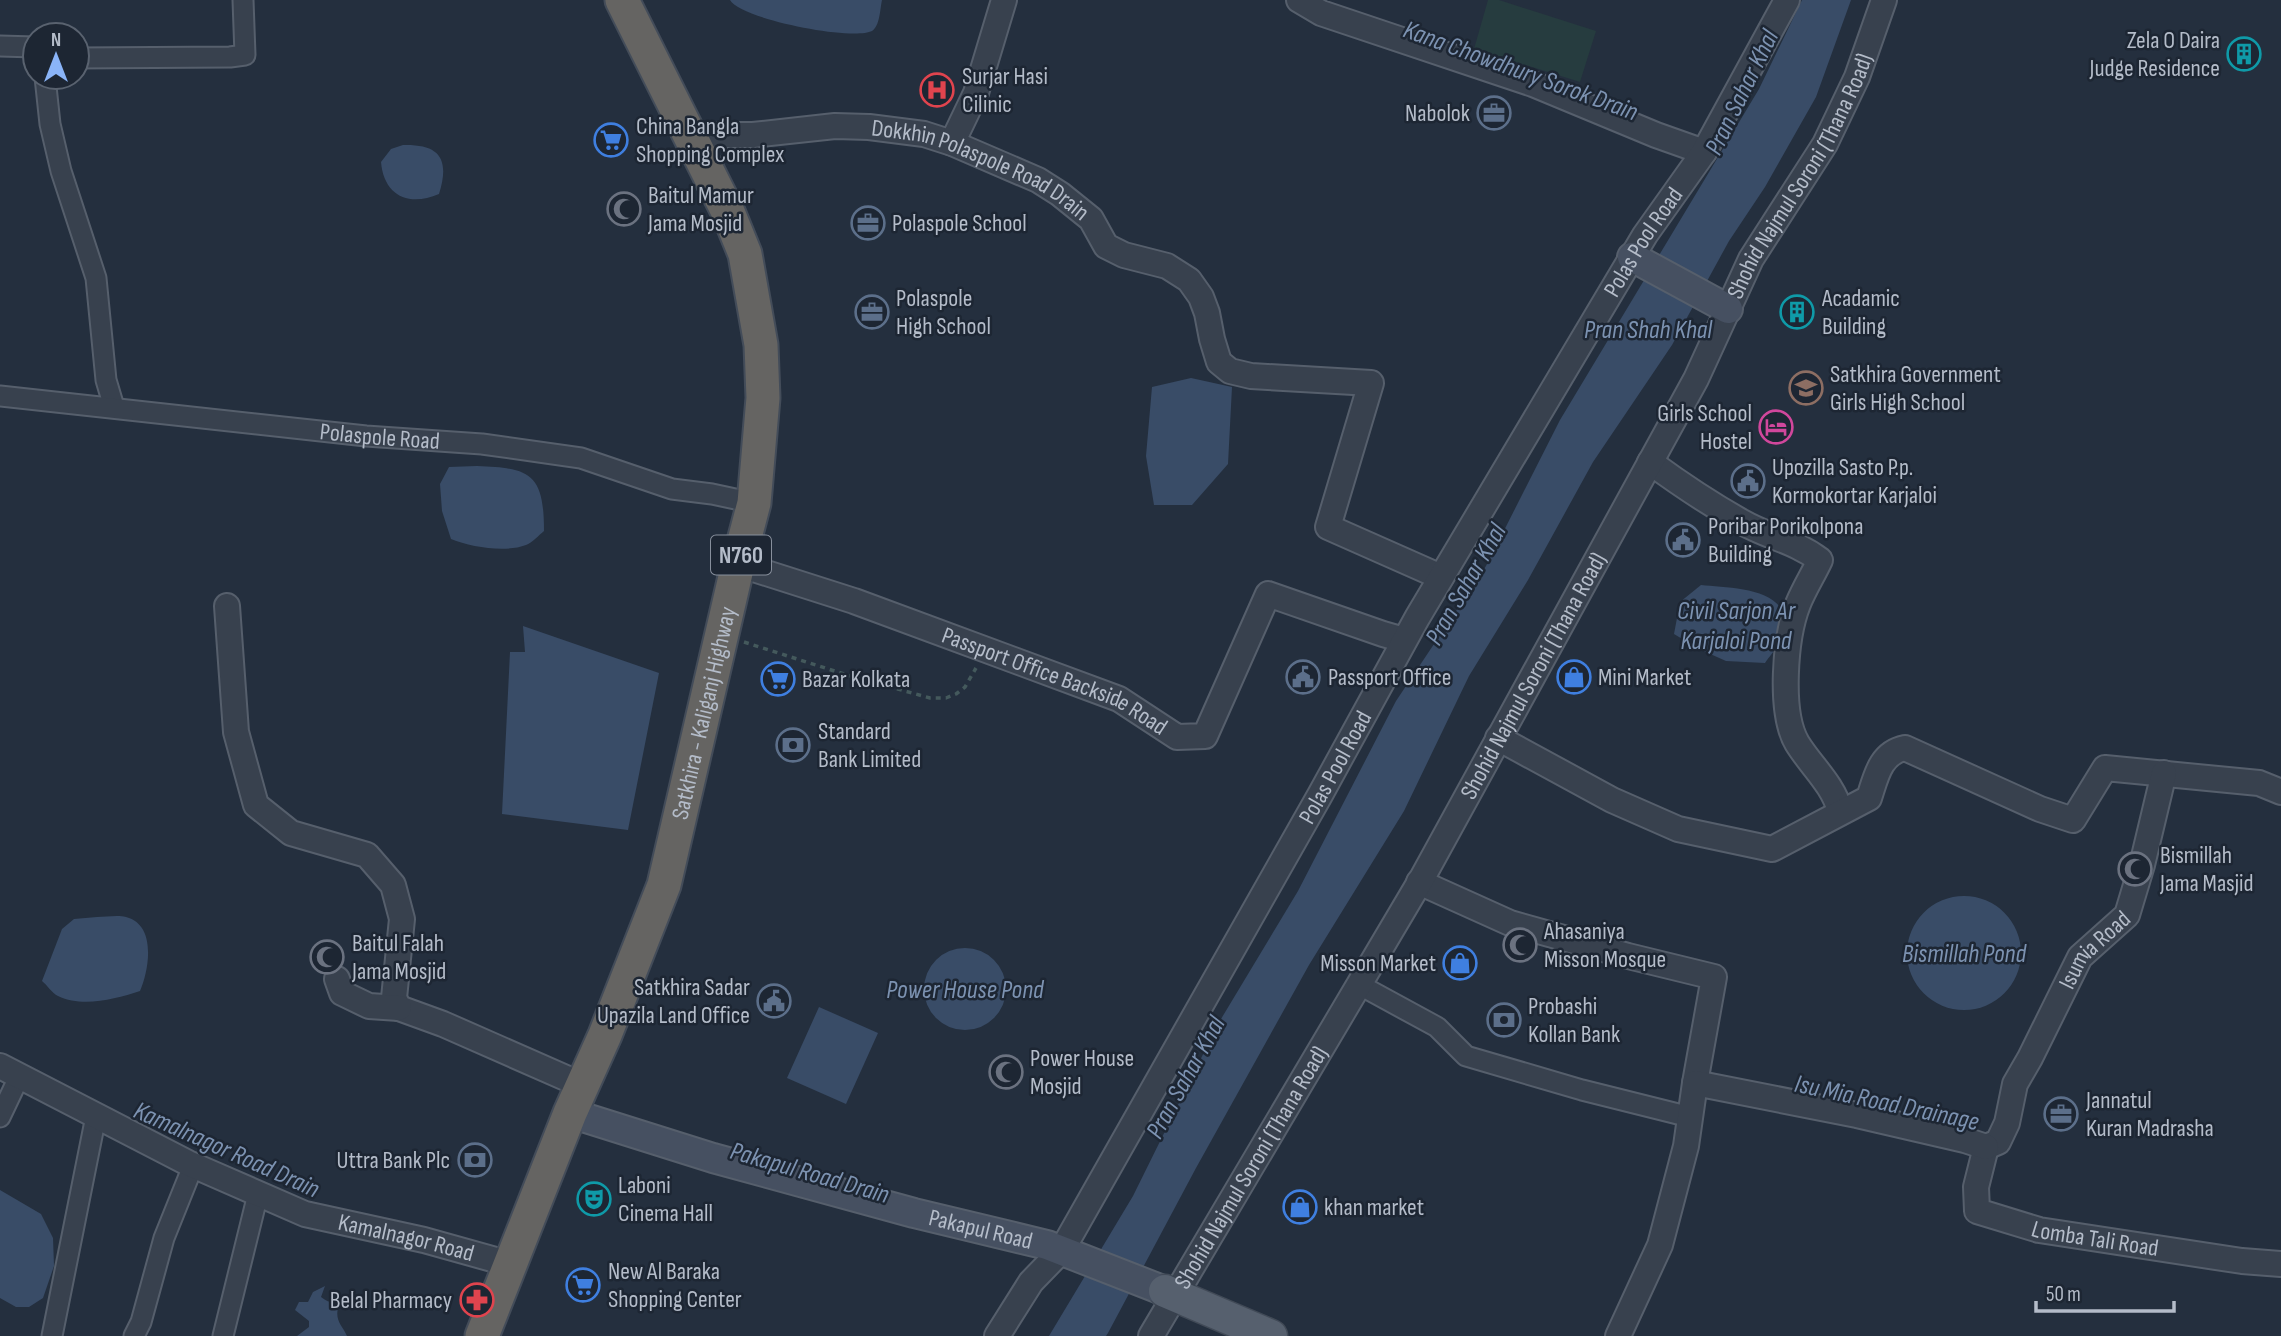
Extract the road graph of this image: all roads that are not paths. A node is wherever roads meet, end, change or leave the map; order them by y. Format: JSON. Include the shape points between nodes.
{"nodes":[{"id":1,"x":243,"y":0,"type":"edge"},
{"id":2,"x":622,"y":0,"type":"edge"},
{"id":3,"x":1004,"y":0,"type":"edge"},
{"id":4,"x":1299,"y":0,"type":"edge"},
{"id":5,"x":1787,"y":0,"type":"edge"},
{"id":6,"x":1884,"y":0,"type":"edge"},
{"id":7,"x":0,"y":46,"type":"edge"},
{"id":8,"x":21,"y":47,"type":"edge"},
{"id":9,"x":91,"y":58,"type":"edge"},
{"id":10,"x":46,"y":91,"type":"edge"},
{"id":11,"x":689,"y":135,"type":"junction"},
{"id":12,"x":952,"y":143,"type":"junction"},
{"id":13,"x":1704,"y":152,"type":"junction"},
{"id":14,"x":1632,"y":257,"type":"junction"},
{"id":15,"x":1728,"y":309,"type":"junction"},
{"id":16,"x":0,"y":396,"type":"edge"},
{"id":17,"x":114,"y":407,"type":"junction"},
{"id":18,"x":1650,"y":462,"type":"junction"},
{"id":19,"x":754,"y":503,"type":"junction"},
{"id":20,"x":738,"y":564,"type":"junction"},
{"id":21,"x":1441,"y":577,"type":"junction"},
{"id":22,"x":227,"y":606,"type":"dead end"},
{"id":23,"x":1404,"y":640,"type":"junction"},
{"id":24,"x":1498,"y":738,"type":"junction"},
{"id":25,"x":2164,"y":773,"type":"junction"},
{"id":26,"x":2281,"y":792,"type":"edge"},
{"id":27,"x":1840,"y":811,"type":"junction"},
{"id":28,"x":1419,"y":882,"type":"junction"},
{"id":29,"x":337,"y":979,"type":"dead end"},
{"id":30,"x":1358,"y":984,"type":"junction"},
{"id":31,"x":399,"y":1008,"type":"junction"},
{"id":32,"x":10,"y":1071,"type":"edge"},
{"id":33,"x":1695,"y":1083,"type":"junction"},
{"id":34,"x":577,"y":1100,"type":"junction"},
{"id":35,"x":96,"y":1116,"type":"junction"},
{"id":36,"x":0,"y":1117,"type":"edge"},
{"id":37,"x":1690,"y":1117,"type":"junction"},
{"id":38,"x":1986,"y":1147,"type":"junction"},
{"id":39,"x":193,"y":1166,"type":"junction"},
{"id":40,"x":258,"y":1194,"type":"junction"},
{"id":41,"x":1065,"y":1251,"type":"junction"},
{"id":42,"x":510,"y":1264,"type":"junction"},
{"id":43,"x":2281,"y":1264,"type":"edge"},
{"id":44,"x":1170,"y":1294,"type":"junction"},
{"id":45,"x":52,"y":1336,"type":"edge"},
{"id":46,"x":134,"y":1336,"type":"edge"},
{"id":47,"x":223,"y":1336,"type":"edge"},
{"id":48,"x":482,"y":1336,"type":"edge"},
{"id":49,"x":997,"y":1336,"type":"edge"},
{"id":50,"x":1151,"y":1336,"type":"edge"},
{"id":51,"x":1271,"y":1336,"type":"edge"},
{"id":52,"x":1618,"y":1336,"type":"edge"}],
"edges":[{"from":1,"to":9,"type":"street","via":[[245,55]]},
{"from":2,"to":11,"type":"highway","name":"Satkhira - Kaliganj Highway","number":"N760"},
{"from":3,"to":12,"type":"street","via":[[976,93]]},
{"from":4,"to":13,"type":"street","via":[[1321,13],[1533,84]]},
{"from":5,"to":13,"type":"street","name":"Polas Pool Road"},
{"from":6,"to":15,"type":"street","name":"Shohid Najmul Soroni (Thana Road)","via":[[1857,77],[1825,145],[1751,259]]},
{"from":7,"to":8,"type":"street"},
{"from":10,"to":17,"type":"street","via":[[61,171],[96,278],[106,380]]},
{"from":11,"to":12,"type":"street","name":"Dokkhin Polaspole Road Drain","via":[[753,135],[835,125],[924,134]]},
{"from":11,"to":19,"type":"highway","name":"Satkhira - Kaliganj Highway","number":"N760","via":[[745,254],[761,345],[763,398]]},
{"from":12,"to":21,"type":"street","name":"Dokkhin Polaspole Road Drain","via":[[1060,194],[1091,219],[1106,246],[1167,266],[1189,280],[1207,313],[1219,362],[1230,370],[1251,376],[1371,383],[1328,527]]},
{"from":13,"to":14,"type":"street","name":"Polas Pool Road"},
{"from":14,"to":15,"type":"main road"},
{"from":14,"to":21,"type":"street","name":"Polas Pool Road"},
{"from":15,"to":18,"type":"street","name":"Shohid Najmul Soroni (Thana Road)"},
{"from":16,"to":17,"type":"street","name":"Polaspole Road"},
{"from":17,"to":19,"type":"street","name":"Polaspole Road","via":[[366,436],[482,443],[581,458],[672,489]]},
{"from":18,"to":24,"type":"street","name":"Shohid Najmul Soroni (Thana Road)"},
{"from":18,"to":27,"type":"street","via":[[1744,524],[1786,539],[1820,561],[1797,606],[1788,647],[1788,714],[1796,742]]},
{"from":19,"to":20,"type":"highway","name":"Satkhira - Kaliganj Highway","number":"N760"},
{"from":20,"to":23,"type":"street","name":"Passport Office Backside Road","via":[[854,601],[1119,699],[1177,737],[1206,736],[1268,594]]},
{"from":20,"to":34,"type":"highway","name":"Satkhira - Kaliganj Highway","number":"N760","via":[[664,885]]},
{"from":21,"to":23,"type":"street","name":"Polas Pool Road"},
{"from":22,"to":31,"type":"street","via":[[236,732],[256,806],[291,833],[367,855],[393,885],[402,919],[394,999]]},
{"from":23,"to":41,"type":"street","name":"Polas Pool Road"},
{"from":24,"to":27,"type":"street","via":[[1612,800],[1678,829],[1772,849]]},
{"from":24,"to":28,"type":"street","name":"Shohid Najmul Soroni (Thana Road)"},
{"from":25,"to":26,"type":"street","via":[[2259,783]]},
{"from":25,"to":27,"type":"street","via":[[2105,768],[2073,820],[1905,748],[1882,761],[1869,797]]},
{"from":25,"to":38,"type":"street","name":"Isumia Road","via":[[2127,915],[2080,957],[2015,1084],[1998,1142]]},
{"from":28,"to":30,"type":"street","name":"Shohid Najmul Soroni (Thana Road)"},
{"from":28,"to":33,"type":"street","via":[[1510,923],[1714,977]]},
{"from":29,"to":31,"type":"street","via":[[342,993],[369,1006]]},
{"from":30,"to":37,"type":"street","via":[[1437,1027],[1466,1056]]},
{"from":30,"to":44,"type":"street","name":"Shohid Najmul Soroni (Thana Road)"},
{"from":31,"to":34,"type":"street","via":[[443,1024]]},
{"from":32,"to":35,"type":"street","name":"Kamalnagor Road"},
{"from":32,"to":36,"type":"street"},
{"from":33,"to":37,"type":"street"},
{"from":33,"to":38,"type":"street","via":[[1857,1115]]},
{"from":34,"to":41,"type":"main road","name":"Pakapul Road","via":[[713,1158]]},
{"from":34,"to":42,"type":"highway","name":"Satkhira - Kaliganj Highway"},
{"from":35,"to":39,"type":"street","name":"Kamalnagor Road"},
{"from":35,"to":45,"type":"street"},
{"from":37,"to":52,"type":"street","via":[[1660,1245]]},
{"from":38,"to":43,"type":"street","name":"Lomba Tali Road","via":[[1976,1187],[1977,1211],[2039,1230]]},
{"from":39,"to":40,"type":"street","name":"Kamalnagor Road"},
{"from":39,"to":46,"type":"street","via":[[164,1238]]},
{"from":40,"to":42,"type":"street","name":"Kamalnagor Road","via":[[305,1214]]},
{"from":40,"to":47,"type":"street"},
{"from":41,"to":44,"type":"main road","name":"Pakapul Road"},
{"from":41,"to":49,"type":"street","name":"Polas Pool Road","via":[[1031,1282]]},
{"from":42,"to":48,"type":"highway","name":"Satkhira - Kaliganj Highway"},
{"from":44,"to":50,"type":"street","name":"Shohid Najmul Soroni (Thana Road)"},
{"from":44,"to":51,"type":"main road"}]}
